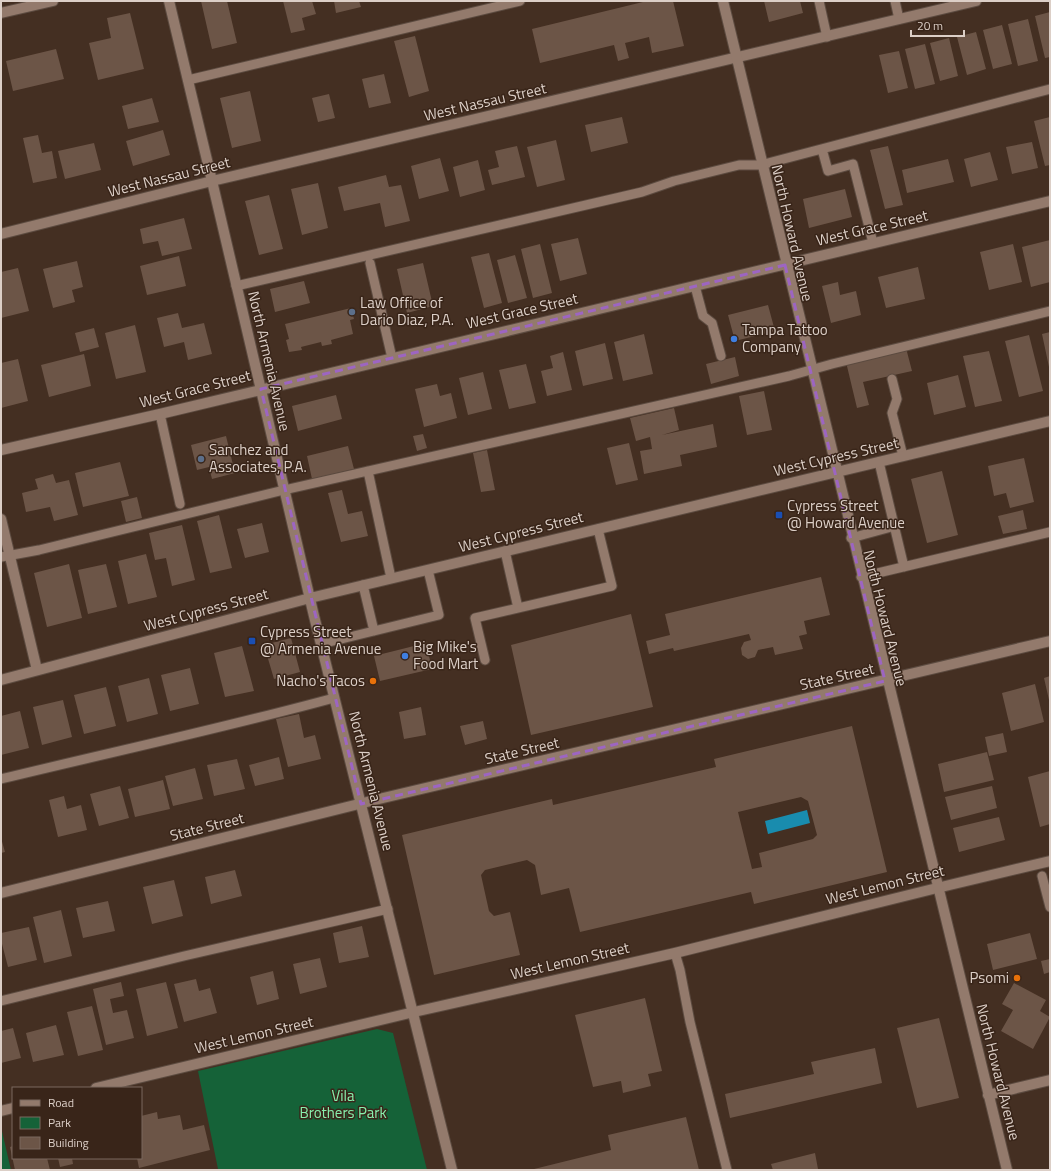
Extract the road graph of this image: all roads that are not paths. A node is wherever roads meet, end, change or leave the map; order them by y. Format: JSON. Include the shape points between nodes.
{"nodes":[{"id":1,"x":52,"y":1,"type":"edge"},
{"id":2,"x":169,"y":1,"type":"edge"},
{"id":3,"x":520,"y":1,"type":"edge"},
{"id":4,"x":723,"y":1,"type":"edge"},
{"id":5,"x":819,"y":1,"type":"edge"},
{"id":6,"x":895,"y":1,"type":"edge"},
{"id":7,"x":976,"y":1,"type":"edge"},
{"id":8,"x":1,"y":13,"type":"edge"},
{"id":9,"x":899,"y":19,"type":"junction"},
{"id":10,"x":828,"y":37,"type":"junction"},
{"id":11,"x":736,"y":59,"type":"junction"},
{"id":12,"x":188,"y":80,"type":"junction"},
{"id":13,"x":1050,"y":89,"type":"edge"},
{"id":14,"x":822,"y":148,"type":"junction"},
{"id":15,"x":761,"y":165,"type":"junction"},
{"id":16,"x":212,"y":181,"type":"junction"},
{"id":17,"x":1050,"y":201,"type":"edge"},
{"id":18,"x":1,"y":234,"type":"edge"},
{"id":19,"x":873,"y":243,"type":"junction"},
{"id":20,"x":370,"y":263,"type":"dead end"},
{"id":21,"x":785,"y":265,"type":"junction"},
{"id":22,"x":236,"y":286,"type":"junction"},
{"id":23,"x":694,"y":286,"type":"junction"},
{"id":24,"x":1050,"y":311,"type":"edge"},
{"id":25,"x":720,"y":356,"type":"dead end"},
{"id":26,"x":392,"y":358,"type":"junction"},
{"id":27,"x":810,"y":370,"type":"junction"},
{"id":28,"x":892,"y":379,"type":"dead end"},
{"id":29,"x":261,"y":389,"type":"junction"},
{"id":30,"x":160,"y":414,"type":"junction"},
{"id":31,"x":1050,"y":421,"type":"edge"},
{"id":32,"x":1,"y":450,"type":"edge"},
{"id":33,"x":903,"y":456,"type":"junction"},
{"id":34,"x":879,"y":462,"type":"junction"},
{"id":35,"x":368,"y":471,"type":"junction"},
{"id":36,"x":835,"y":473,"type":"junction"},
{"id":37,"x":284,"y":490,"type":"junction"},
{"id":38,"x":180,"y":504,"type":"dead end"},
{"id":39,"x":1,"y":519,"type":"edge"},
{"id":40,"x":895,"y":526,"type":"junction"},
{"id":41,"x":598,"y":529,"type":"junction"},
{"id":42,"x":1050,"y":532,"type":"edge"},
{"id":43,"x":851,"y":538,"type":"junction"},
{"id":44,"x":505,"y":551,"type":"junction"},
{"id":45,"x":5,"y":556,"type":"edge"},
{"id":46,"x":904,"y":567,"type":"junction"},
{"id":47,"x":428,"y":570,"type":"junction"},
{"id":48,"x":860,"y":577,"type":"junction"},
{"id":49,"x":391,"y":578,"type":"junction"},
{"id":50,"x":363,"y":585,"type":"junction"},
{"id":51,"x":310,"y":598,"type":"junction"},
{"id":52,"x":518,"y":608,"type":"junction"},
{"id":53,"x":374,"y":631,"type":"junction"},
{"id":54,"x":1050,"y":641,"type":"edge"},
{"id":55,"x":321,"y":644,"type":"junction"},
{"id":56,"x":485,"y":660,"type":"dead end"},
{"id":57,"x":37,"y":670,"type":"junction"},
{"id":58,"x":1,"y":680,"type":"edge"},
{"id":59,"x":885,"y":681,"type":"junction"},
{"id":60,"x":334,"y":698,"type":"junction"},
{"id":61,"x":1,"y":779,"type":"edge"},
{"id":62,"x":361,"y":804,"type":"junction"},
{"id":63,"x":1050,"y":861,"type":"edge"},
{"id":64,"x":1042,"y":876,"type":"dead end"},
{"id":65,"x":937,"y":888,"type":"junction"},
{"id":66,"x":1,"y":893,"type":"edge"},
{"id":67,"x":1050,"y":907,"type":"edge"},
{"id":68,"x":388,"y":909,"type":"junction"},
{"id":69,"x":675,"y":953,"type":"junction"},
{"id":70,"x":1,"y":1001,"type":"edge"},
{"id":71,"x":414,"y":1012,"type":"junction"},
{"id":72,"x":1050,"y":1080,"type":"edge"},
{"id":73,"x":100,"y":1087,"type":"edge"},
{"id":74,"x":988,"y":1095,"type":"junction"},
{"id":75,"x":12,"y":1108,"type":"edge"},
{"id":76,"x":1,"y":1110,"type":"edge"},
{"id":77,"x":452,"y":1170,"type":"edge"},
{"id":78,"x":728,"y":1170,"type":"edge"},
{"id":79,"x":1007,"y":1170,"type":"edge"}],
"edges":[{"from":1,"to":8,"type":"street"},
{"from":2,"to":12,"type":"street","name":"North Armenia Avenue"},
{"from":3,"to":12,"type":"lane"},
{"from":4,"to":11,"type":"street","name":"North Howard Avenue"},
{"from":5,"to":10,"type":"lane"},
{"from":6,"to":9,"type":"lane"},
{"from":7,"to":9,"type":"street","name":"West Nassau Street"},
{"from":9,"to":10,"type":"street","name":"West Nassau Street"},
{"from":10,"to":11,"type":"street","name":"West Nassau Street"},
{"from":11,"to":15,"type":"street","name":"North Howard Avenue"},
{"from":11,"to":16,"type":"street","name":"West Nassau Street"},
{"from":12,"to":16,"type":"street","name":"North Armenia Avenue"},
{"from":13,"to":14,"type":"lane"},
{"from":14,"to":15,"type":"lane"},
{"from":14,"to":19,"type":"lane","via":[[828,171],[853,164]]},
{"from":15,"to":21,"type":"street","name":"North Howard Avenue"},
{"from":15,"to":22,"type":"lane","via":[[739,165],[674,181],[642,192]]},
{"from":16,"to":18,"type":"street","name":"West Nassau Street"},
{"from":16,"to":22,"type":"street","name":"North Armenia Avenue"},
{"from":17,"to":19,"type":"street","name":"West Grace Street"},
{"from":19,"to":21,"type":"street","name":"West Grace Street"},
{"from":20,"to":26,"type":"lane"},
{"from":21,"to":23,"type":"street","name":"West Grace Street"},
{"from":21,"to":27,"type":"street","name":"North Howard Avenue"},
{"from":22,"to":29,"type":"street","name":"North Armenia Avenue"},
{"from":23,"to":25,"type":"lane","via":[[703,316],[712,323]]},
{"from":23,"to":26,"type":"street","name":"West Grace Street"},
{"from":24,"to":27,"type":"lane"},
{"from":26,"to":29,"type":"street","name":"West Grace Street"},
{"from":27,"to":35,"type":"lane"},
{"from":27,"to":36,"type":"street","name":"North Howard Avenue"},
{"from":28,"to":33,"type":"lane","via":[[897,399],[892,412]]},
{"from":29,"to":30,"type":"street","name":"West Grace Street"},
{"from":29,"to":37,"type":"street","name":"North Armenia Avenue"},
{"from":30,"to":32,"type":"street","name":"West Grace Street"},
{"from":30,"to":38,"type":"lane"},
{"from":31,"to":33,"type":"street","name":"West Cypress Street"},
{"from":33,"to":34,"type":"street","name":"West Cypress Street"},
{"from":34,"to":36,"type":"street","name":"West Cypress Street"},
{"from":34,"to":40,"type":"lane"},
{"from":35,"to":37,"type":"lane"},
{"from":35,"to":49,"type":"lane"},
{"from":36,"to":41,"type":"street","name":"West Cypress Street"},
{"from":36,"to":43,"type":"street","name":"North Howard Avenue"},
{"from":37,"to":45,"type":"lane"},
{"from":37,"to":51,"type":"street","name":"North Armenia Avenue"},
{"from":39,"to":45,"type":"street"},
{"from":40,"to":43,"type":"lane"},
{"from":40,"to":46,"type":"lane"},
{"from":41,"to":44,"type":"street","name":"West Cypress Street"},
{"from":41,"to":52,"type":"lane","via":[[612,586]]},
{"from":42,"to":46,"type":"lane"},
{"from":43,"to":48,"type":"street","name":"North Howard Avenue"},
{"from":44,"to":47,"type":"street","name":"West Cypress Street"},
{"from":44,"to":52,"type":"lane"},
{"from":45,"to":57,"type":"street"},
{"from":46,"to":48,"type":"lane"},
{"from":47,"to":49,"type":"street","name":"West Cypress Street"},
{"from":47,"to":53,"type":"lane","via":[[439,615]]},
{"from":48,"to":59,"type":"street","name":"North Howard Avenue"},
{"from":49,"to":50,"type":"street","name":"West Cypress Street"},
{"from":50,"to":51,"type":"street","name":"West Cypress Street"},
{"from":50,"to":53,"type":"lane"},
{"from":51,"to":55,"type":"street","name":"North Armenia Avenue"},
{"from":51,"to":57,"type":"street","name":"West Cypress Street"},
{"from":52,"to":56,"type":"lane","via":[[475,618]]},
{"from":53,"to":55,"type":"lane"},
{"from":54,"to":59,"type":"street","name":"State Street"},
{"from":55,"to":60,"type":"street","name":"North Armenia Avenue"},
{"from":57,"to":58,"type":"street","name":"West Cypress Street"},
{"from":59,"to":62,"type":"street","name":"State Street"},
{"from":59,"to":65,"type":"street","name":"North Howard Avenue"},
{"from":60,"to":61,"type":"lane","via":[[158,743]]},
{"from":60,"to":62,"type":"street","name":"North Armenia Avenue"},
{"from":62,"to":66,"type":"street","name":"State Street"},
{"from":62,"to":68,"type":"street","name":"North Armenia Avenue"},
{"from":63,"to":65,"type":"street","name":"West Lemon Street"},
{"from":64,"to":67,"type":"lane"},
{"from":65,"to":69,"type":"street","name":"West Lemon Street"},
{"from":65,"to":74,"type":"street","name":"North Howard Avenue"},
{"from":68,"to":70,"type":"lane"},
{"from":68,"to":71,"type":"street","name":"North Armenia Avenue"},
{"from":69,"to":71,"type":"street","name":"West Lemon Street"},
{"from":69,"to":78,"type":"lane"},
{"from":71,"to":73,"type":"street","name":"West Lemon Street"},
{"from":71,"to":77,"type":"street","name":"North Armenia Avenue"},
{"from":72,"to":74,"type":"street"},
{"from":74,"to":79,"type":"street","name":"North Howard Avenue"},
{"from":75,"to":76,"type":"street"}]}
